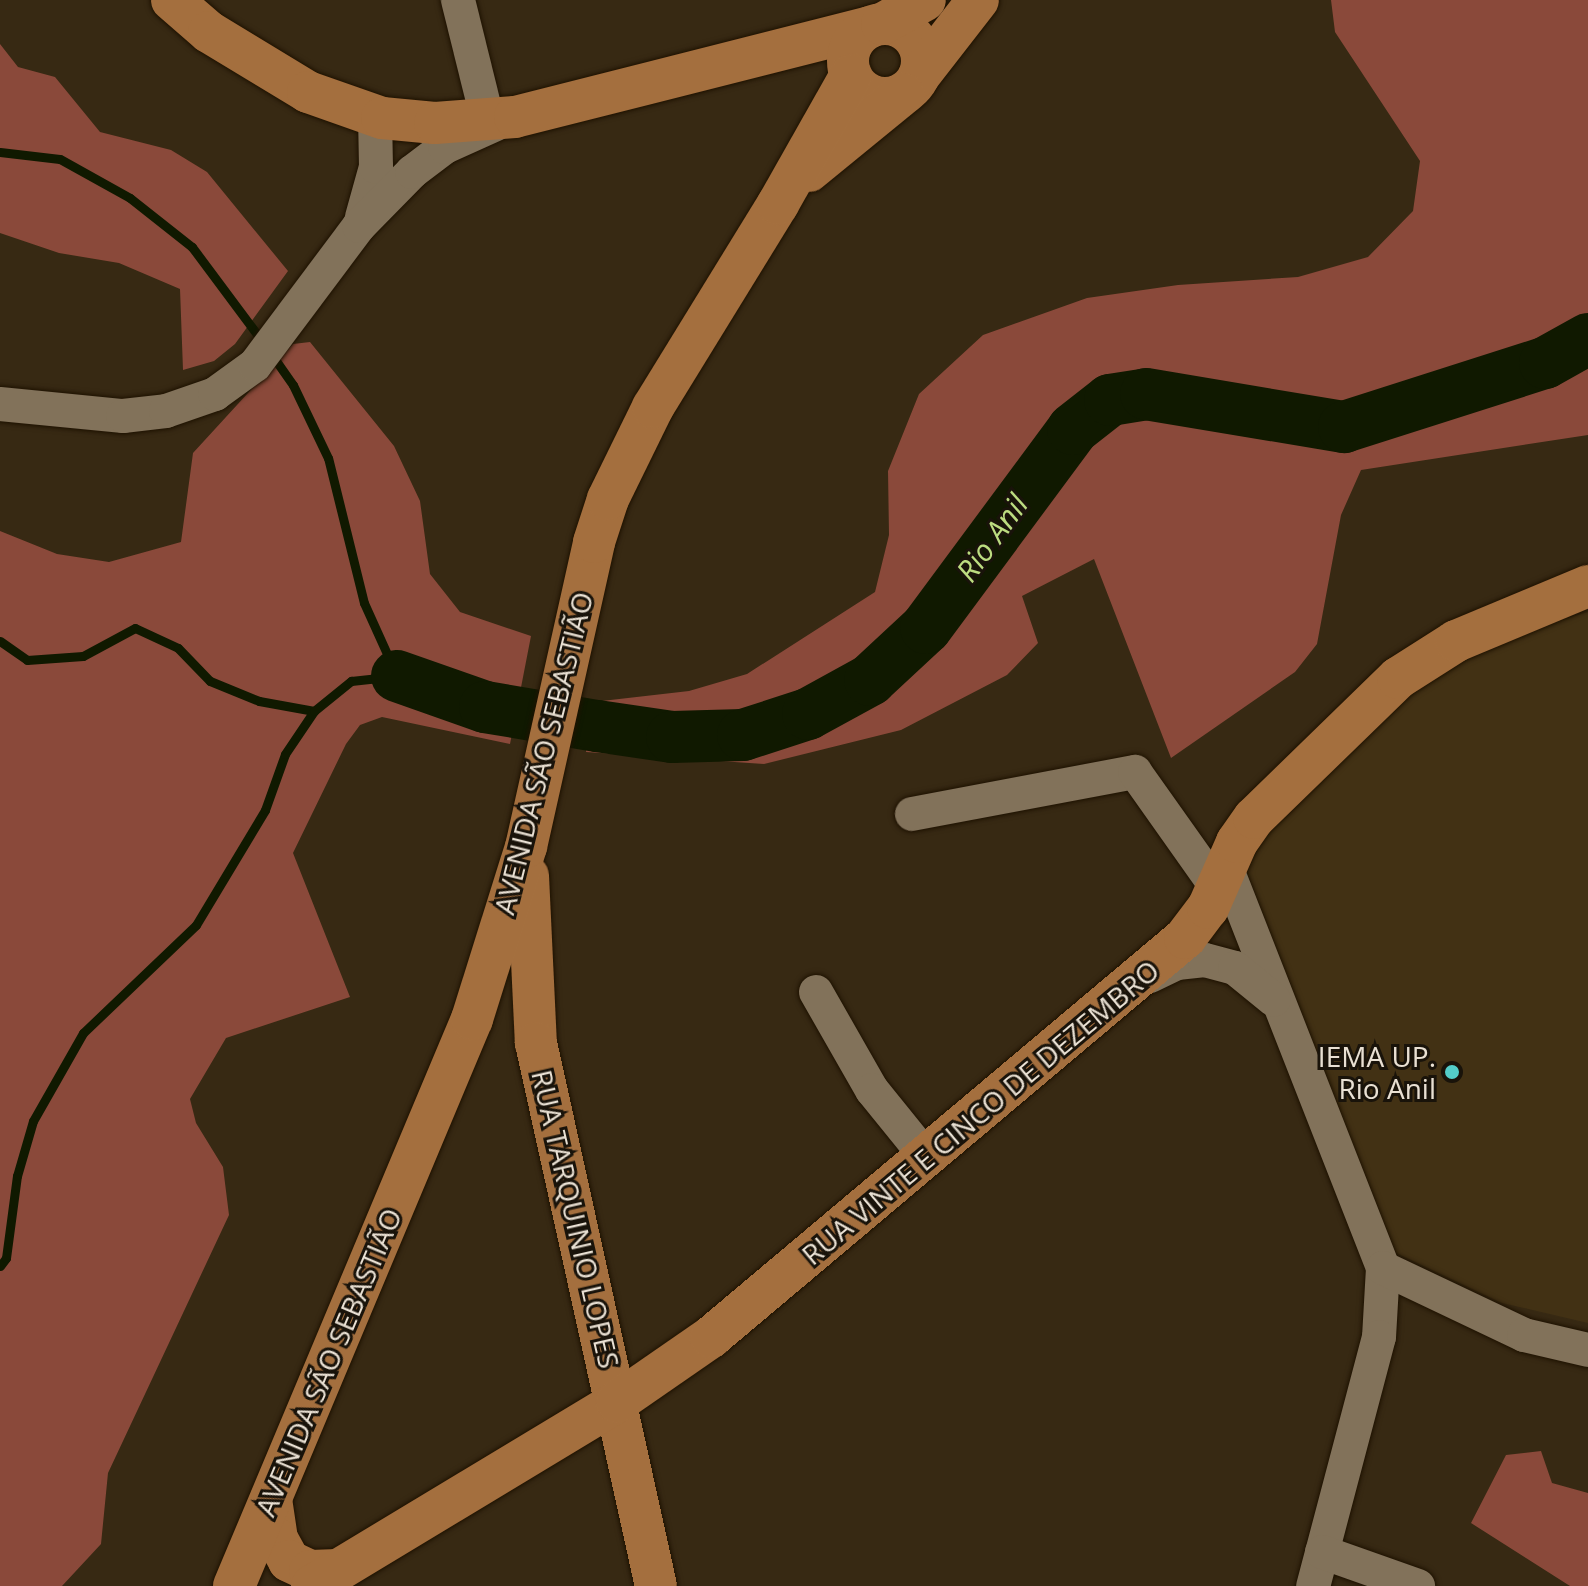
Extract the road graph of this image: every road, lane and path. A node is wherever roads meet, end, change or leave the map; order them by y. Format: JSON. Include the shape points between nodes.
{"nodes":[{"id":1,"x":172,"y":0,"type":"edge"},
{"id":2,"x":458,"y":0,"type":"edge"},
{"id":3,"x":925,"y":0,"type":"edge"},
{"id":4,"x":978,"y":0,"type":"edge"},
{"id":5,"x":876,"y":25,"type":"junction"},
{"id":6,"x":713,"y":67,"type":"junction"},
{"id":7,"x":850,"y":72,"type":"junction"},
{"id":8,"x":911,"y":85,"type":"junction"},
{"id":9,"x":375,"y":116,"type":"junction"},
{"id":10,"x":502,"y":119,"type":"junction"},
{"id":11,"x":778,"y":204,"type":"junction"},
{"id":12,"x":359,"y":226,"type":"junction"},
{"id":13,"x":0,"y":404,"type":"edge"},
{"id":14,"x":1588,"y":586,"type":"edge"},
{"id":15,"x":912,"y":814,"type":"dead end"},
{"id":16,"x":526,"y":847,"type":"junction"},
{"id":17,"x":1222,"y":878,"type":"junction"},
{"id":18,"x":1136,"y":982,"type":"junction"},
{"id":19,"x":816,"y":992,"type":"dead end"},
{"id":20,"x":1274,"y":1000,"type":"junction"},
{"id":21,"x":472,"y":1019,"type":"junction"},
{"id":22,"x":536,"y":1043,"type":"junction"},
{"id":23,"x":927,"y":1158,"type":"junction"},
{"id":24,"x":1383,"y":1268,"type":"junction"},
{"id":25,"x":1588,"y":1350,"type":"edge"},
{"id":26,"x":617,"y":1402,"type":"junction"},
{"id":27,"x":271,"y":1499,"type":"junction"},
{"id":28,"x":1322,"y":1552,"type":"junction"},
{"id":29,"x":325,"y":1578,"type":"edge"},
{"id":30,"x":234,"y":1586,"type":"edge"},
{"id":31,"x":656,"y":1586,"type":"edge"},
{"id":32,"x":1313,"y":1586,"type":"edge"},
{"id":33,"x":1418,"y":1586,"type":"edge"}],
"edges":[{"from":1,"to":9,"type":"main road","via":[[259,64],[308,92]]},
{"from":2,"to":10,"type":"street"},
{"from":3,"to":5,"type":"main road"},
{"from":4,"to":8,"type":"main road","name":"AVENIDA SÃO SEBASTIÃO"},
{"from":5,"to":6,"type":"main road"},
{"from":5,"to":7,"type":"main road","via":[[852,45]]},
{"from":5,"to":8,"type":"main road","via":[[903,28],[919,43]]},
{"from":6,"to":7,"type":"main road","via":[[795,56]]},
{"from":6,"to":10,"type":"main road"},
{"from":7,"to":8,"type":"main road","via":[[869,95]]},
{"from":7,"to":11,"type":"main road","name":"AVENIDA SÃO SEBASTIÃO"},
{"from":8,"to":11,"type":"main road","name":"AVENIDA SÃO SEBASTIÃO","via":[[818,162]]},
{"from":9,"to":10,"type":"main road","via":[[435,123]]},
{"from":9,"to":12,"type":"street","via":[[376,167]]},
{"from":10,"to":12,"type":"street","via":[[428,158]]},
{"from":11,"to":16,"type":"main road","name":"AVENIDA SÃO SEBASTIÃO","via":[[628,452],[594,542]]},
{"from":12,"to":13,"type":"street","via":[[255,365],[215,394],[166,411],[123,416]]},
{"from":14,"to":17,"type":"main road","name":"RUA VINTE E CINCO DE DEZEMBRO","via":[[1456,641],[1398,678],[1254,818]]},
{"from":15,"to":17,"type":"street","via":[[1135,772]]},
{"from":16,"to":21,"type":"main road","name":"AVENIDA SÃO SEBASTIÃO"},
{"from":16,"to":22,"type":"main road","name":"RUA TARQUINIO LOPES"},
{"from":17,"to":18,"type":"main road","name":"RUA VINTE E CINCO DE DEZEMBRO","via":[[1199,923]]},
{"from":17,"to":20,"type":"street"},
{"from":18,"to":20,"type":"street","via":[[1177,963],[1205,960],[1235,968]]},
{"from":18,"to":23,"type":"main road","name":"RUA VINTE E CINCO DE DEZEMBRO"},
{"from":19,"to":23,"type":"street","via":[[872,1090]]},
{"from":20,"to":24,"type":"street"},
{"from":21,"to":22,"type":"main road","via":[[492,1008],[514,1010],[530,1026]]},
{"from":21,"to":27,"type":"main road","name":"AVENIDA SÃO SEBASTIÃO"},
{"from":22,"to":26,"type":"main road","name":"RUA TARQUINIO LOPES"},
{"from":23,"to":26,"type":"main road","name":"RUA VINTE E CINCO DE DEZEMBRO","via":[[711,1337]]},
{"from":24,"to":25,"type":"street","via":[[1524,1335]]},
{"from":24,"to":28,"type":"street","via":[[1379,1337]]},
{"from":26,"to":29,"type":"main road","name":"RUA VINTE E CINCO DE DEZEMBRO"},
{"from":26,"to":31,"type":"main road","name":"RUA TARQUINIO LOPES"},
{"from":27,"to":29,"type":"main road","via":[[277,1539],[289,1561]]},
{"from":27,"to":30,"type":"main road","name":"AVENIDA SÃO SEBASTIÃO"},
{"from":28,"to":32,"type":"street"},
{"from":28,"to":33,"type":"street"}]}
